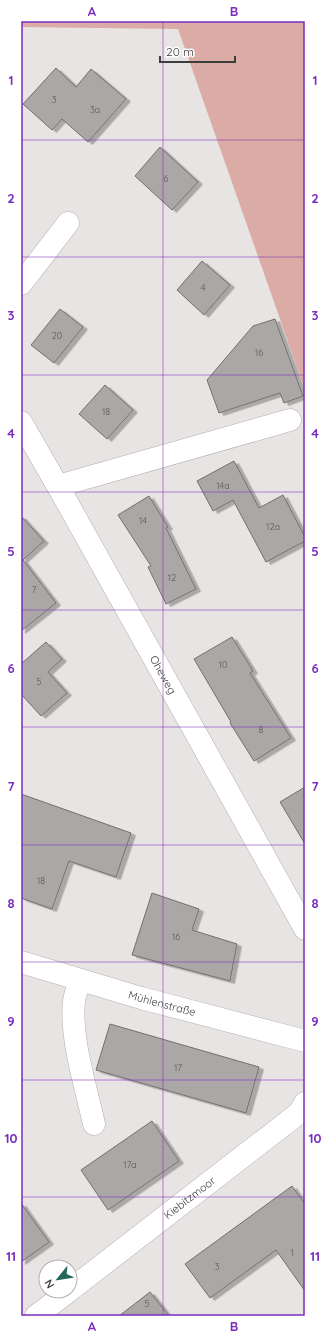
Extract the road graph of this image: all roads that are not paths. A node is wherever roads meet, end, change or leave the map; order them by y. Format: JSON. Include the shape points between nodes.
{"nodes":[{"id":1,"x":68,"y":223,"type":"dead end"},
{"id":2,"x":21,"y":284,"type":"edge"},
{"id":3,"x":290,"y":420,"type":"dead end"},
{"id":4,"x":21,"y":422,"type":"edge"},
{"id":5,"x":58,"y":486,"type":"junction"},
{"id":6,"x":305,"y":929,"type":"edge"},
{"id":7,"x":21,"y":962,"type":"edge"},
{"id":8,"x":80,"y":980,"type":"junction"},
{"id":9,"x":305,"y":1041,"type":"edge"},
{"id":10,"x":305,"y":1102,"type":"edge"},
{"id":11,"x":94,"y":1124,"type":"dead end"},
{"id":12,"x":78,"y":1284,"type":"edge"},
{"id":13,"x":58,"y":1299,"type":"edge"},
{"id":14,"x":36,"y":1316,"type":"edge"}],
"edges":[{"from":1,"to":2,"type":"street"},
{"from":3,"to":5,"type":"street"},
{"from":4,"to":5,"type":"street","name":"Oheweg"},
{"from":5,"to":6,"type":"street","name":"Oheweg"},
{"from":7,"to":8,"type":"street","name":"Mühlenstraße"},
{"from":8,"to":9,"type":"street","name":"Mühlenstraße"},
{"from":8,"to":11,"type":"street","via":[[74,1000],[73,1020]]},
{"from":10,"to":12,"type":"street","name":"Kiebitzmoor","via":[[299,1113]]},
{"from":13,"to":14,"type":"street","name":"Kiebitzmoor"}]}
